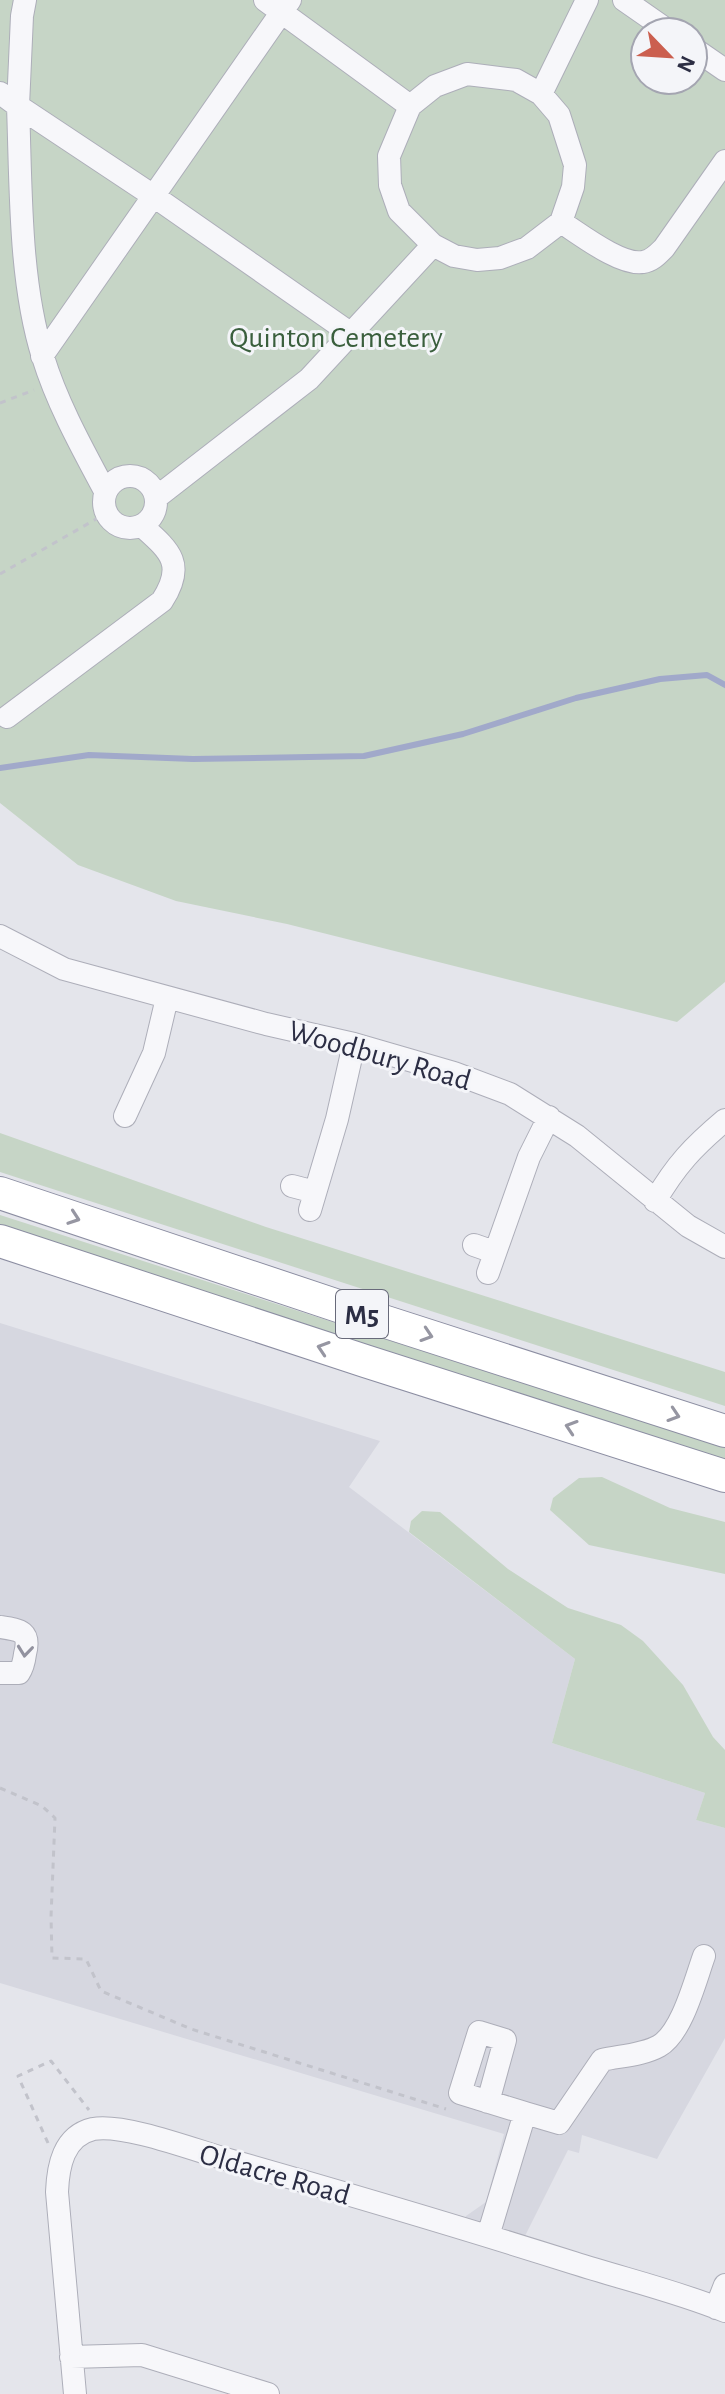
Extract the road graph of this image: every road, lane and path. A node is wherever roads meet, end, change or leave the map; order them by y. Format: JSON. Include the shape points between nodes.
{"nodes":[{"id":1,"x":25,"y":0,"type":"edge"},
{"id":2,"x":587,"y":0,"type":"edge"},
{"id":3,"x":624,"y":0,"type":"edge"},
{"id":4,"x":279,"y":4,"type":"edge"},
{"id":5,"x":647,"y":16,"type":"edge"},
{"id":6,"x":541,"y":94,"type":"junction"},
{"id":7,"x":9,"y":100,"type":"edge"},
{"id":8,"x":410,"y":106,"type":"junction"},
{"id":9,"x":725,"y":161,"type":"edge"},
{"id":10,"x":155,"y":197,"type":"junction"},
{"id":11,"x":561,"y":222,"type":"junction"},
{"id":12,"x":433,"y":245,"type":"junction"},
{"id":13,"x":350,"y":333,"type":"junction"},
{"id":14,"x":42,"y":356,"type":"junction"},
{"id":15,"x":53,"y":383,"type":"junction"},
{"id":16,"x":0,"y":403,"type":"edge"},
{"id":17,"x":105,"y":491,"type":"junction"},
{"id":18,"x":157,"y":497,"type":"junction"},
{"id":19,"x":105,"y":514,"type":"junction"},
{"id":20,"x":142,"y":526,"type":"junction"},
{"id":21,"x":0,"y":574,"type":"edge"},
{"id":22,"x":7,"y":717,"type":"dead end"},
{"id":23,"x":0,"y":936,"type":"edge"},
{"id":24,"x":167,"y":998,"type":"junction"},
{"id":25,"x":354,"y":1044,"type":"junction"},
{"id":26,"x":125,"y":1116,"type":"dead end"},
{"id":27,"x":549,"y":1117,"type":"junction"},
{"id":28,"x":725,"y":1120,"type":"edge"},
{"id":29,"x":292,"y":1186,"type":"dead end"},
{"id":30,"x":0,"y":1193,"type":"edge"},
{"id":31,"x":655,"y":1201,"type":"junction"},
{"id":32,"x":0,"y":1241,"type":"edge"},
{"id":33,"x":725,"y":1247,"type":"edge"},
{"id":34,"x":485,"y":1257,"type":"dead end"},
{"id":35,"x":725,"y":1431,"type":"edge"},
{"id":36,"x":725,"y":1476,"type":"edge"},
{"id":37,"x":0,"y":1627,"type":"edge"},
{"id":38,"x":0,"y":1673,"type":"edge"},
{"id":39,"x":0,"y":1788,"type":"edge"},
{"id":40,"x":704,"y":1956,"type":"dead end"},
{"id":41,"x":488,"y":2102,"type":"dead end"},
{"id":42,"x":459,"y":2113,"type":"dead end"},
{"id":43,"x":525,"y":2113,"type":"junction"},
{"id":44,"x":104,"y":2129,"type":"junction"},
{"id":45,"x":58,"y":2165,"type":"junction"},
{"id":46,"x":488,"y":2236,"type":"junction"},
{"id":47,"x":725,"y":2285,"type":"edge"},
{"id":48,"x":721,"y":2309,"type":"edge"},
{"id":49,"x":71,"y":2357,"type":"junction"},
{"id":50,"x":75,"y":2394,"type":"edge"},
{"id":51,"x":268,"y":2394,"type":"edge"}],
"edges":[{"from":1,"to":7,"type":"street"},
{"from":2,"to":6,"type":"street"},
{"from":3,"to":5,"type":"street"},
{"from":4,"to":8,"type":"street"},
{"from":4,"to":10,"type":"street"},
{"from":6,"to":8,"type":"street","via":[[516,80],[467,74],[435,86]]},
{"from":6,"to":11,"type":"street","via":[[559,115],[575,165]]},
{"from":7,"to":10,"type":"street"},
{"from":7,"to":14,"type":"street","via":[[25,263]]},
{"from":8,"to":12,"type":"street","via":[[389,156],[390,185],[399,211]]},
{"from":9,"to":11,"type":"street","via":[[652,259],[624,260]]},
{"from":10,"to":13,"type":"street"},
{"from":10,"to":14,"type":"street"},
{"from":11,"to":12,"type":"street","via":[[527,248],[500,258],[454,256]]},
{"from":12,"to":13,"type":"street"},
{"from":13,"to":18,"type":"street","via":[[309,379]]},
{"from":14,"to":15,"type":"street"},
{"from":15,"to":16,"type":"path"},
{"from":15,"to":17,"type":"street"},
{"from":17,"to":18,"type":"street","via":[[127,474],[151,483]]},
{"from":17,"to":19,"type":"street"},
{"from":18,"to":20,"type":"street","via":[[153,517]]},
{"from":19,"to":20,"type":"street","via":[[127,529]]},
{"from":19,"to":21,"type":"path"},
{"from":20,"to":22,"type":"street","via":[[169,550],[174,567],[172,586],[162,601]]},
{"from":23,"to":24,"type":"street","name":"Woodbury Road","via":[[64,969]]},
{"from":24,"to":25,"type":"street","name":"Woodbury Road"},
{"from":24,"to":26,"type":"street","via":[[154,1053]]},
{"from":25,"to":27,"type":"street","name":"Woodbury Road","via":[[454,1073],[510,1094]]},
{"from":25,"to":29,"type":"street","via":[[312,1201]]},
{"from":27,"to":31,"type":"street","name":"Woodbury Road"},
{"from":27,"to":34,"type":"street"},
{"from":28,"to":31,"type":"street","via":[[675,1168]]},
{"from":30,"to":35,"type":"highway","number":"M5","one_way":true},
{"from":31,"to":33,"type":"street","name":"Woodbury Road"},
{"from":36,"to":32,"type":"highway","number":"M5","one_way":true},
{"from":37,"to":38,"type":"street","one_way":true,"via":[[16,1630],[28,1642],[19,1673]]},
{"from":39,"to":42,"type":"path","via":[[42,1806],[55,1818],[52,1958],[86,1959],[101,1991],[191,2029]]},
{"from":40,"to":43,"type":"street","via":[[679,2021],[664,2042],[602,2060],[559,2123]]},
{"from":41,"to":43,"type":"street"},
{"from":43,"to":46,"type":"street"},
{"from":44,"to":45,"type":"street","via":[[73,2140]]},
{"from":44,"to":45,"type":"path","via":[[51,2061],[18,2076]]},
{"from":44,"to":46,"type":"street","name":"Oldacre Road"},
{"from":45,"to":49,"type":"street"},
{"from":46,"to":48,"type":"street","name":"Oldacre Road"},
{"from":47,"to":48,"type":"street"},
{"from":49,"to":50,"type":"street"},
{"from":49,"to":51,"type":"street","via":[[142,2355]]}]}
